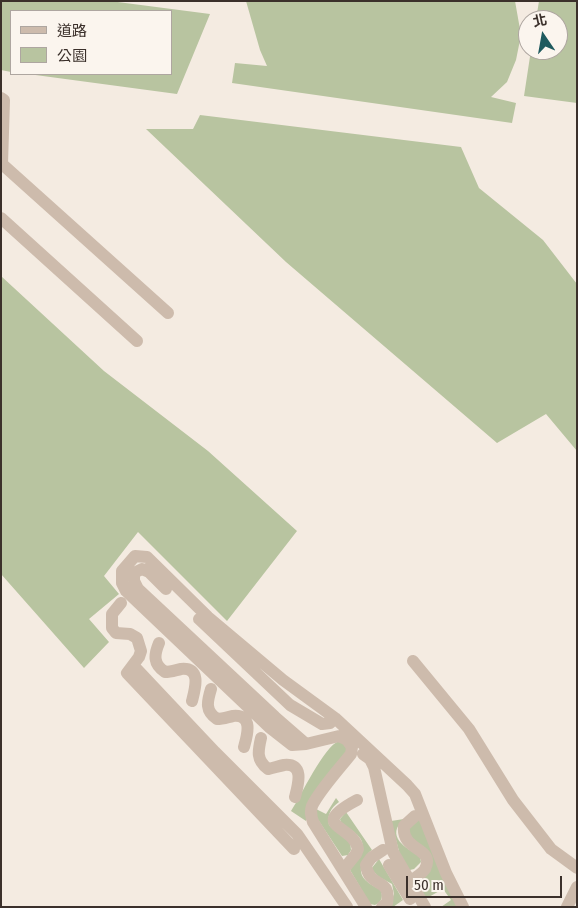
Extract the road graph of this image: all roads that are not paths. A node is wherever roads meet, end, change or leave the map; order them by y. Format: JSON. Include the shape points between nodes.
{"nodes":[{"id":1,"x":1,"y":98,"type":"edge"},
{"id":2,"x":2,"y":164,"type":"edge"},
{"id":3,"x":1,"y":169,"type":"edge"},
{"id":4,"x":1,"y":218,"type":"edge"},
{"id":5,"x":168,"y":314,"type":"dead end"},
{"id":6,"x":137,"y":341,"type":"dead end"},
{"id":7,"x":121,"y":603,"type":"dead end"},
{"id":8,"x":159,"y":643,"type":"dead end"},
{"id":9,"x":414,"y":661,"type":"dead end"},
{"id":10,"x":133,"y":665,"type":"junction"},
{"id":11,"x":211,"y":690,"type":"dead end"},
{"id":12,"x":192,"y":701,"type":"dead end"},
{"id":13,"x":261,"y":738,"type":"dead end"},
{"id":14,"x":244,"y":747,"type":"dead end"},
{"id":15,"x":352,"y":747,"type":"junction"},
{"id":16,"x":295,"y":797,"type":"dead end"},
{"id":17,"x":357,"y":800,"type":"dead end"},
{"id":18,"x":415,"y":816,"type":"dead end"},
{"id":19,"x":294,"y":849,"type":"dead end"},
{"id":20,"x":383,"y":850,"type":"dead end"},
{"id":21,"x":389,"y":865,"type":"dead end"},
{"id":22,"x":577,"y":868,"type":"edge"},
{"id":23,"x":343,"y":870,"type":"junction"},
{"id":24,"x":410,"y":882,"type":"junction"},
{"id":25,"x":577,"y":887,"type":"edge"},
{"id":26,"x":461,"y":904,"type":"edge"},
{"id":27,"x":347,"y":907,"type":"edge"},
{"id":28,"x":366,"y":907,"type":"edge"},
{"id":29,"x":382,"y":907,"type":"edge"},
{"id":30,"x":415,"y":907,"type":"edge"},
{"id":31,"x":425,"y":907,"type":"edge"},
{"id":32,"x":567,"y":907,"type":"edge"}],
"edges":[{"from":1,"to":2,"type":"street","via":[[4,100]]},
{"from":2,"to":3,"type":"street"},
{"from":2,"to":5,"type":"street"},
{"from":4,"to":6,"type":"street"},
{"from":7,"to":10,"type":"street","via":[[112,614],[112,628],[116,633],[137,638],[141,651]]},
{"from":8,"to":12,"type":"street","via":[[155,662],[160,668],[165,672],[182,669],[194,673],[196,685]]},
{"from":9,"to":22,"type":"street","via":[[469,729],[513,800],[551,849]]},
{"from":10,"to":19,"type":"street","via":[[127,673]]},
{"from":10,"to":27,"type":"street","via":[[297,834]]},
{"from":11,"to":14,"type":"street","via":[[207,700],[212,715],[217,719],[241,716],[245,719],[248,732]]},
{"from":13,"to":16,"type":"street","via":[[258,758],[262,765],[296,768],[299,781]]},
{"from":15,"to":23,"type":"street","via":[[351,754],[316,799],[310,815]]},
{"from":15,"to":24,"type":"street","via":[[370,759],[374,767],[393,852]]},
{"from":15,"to":26,"type":"street","via":[[348,740],[339,736],[292,745],[269,727],[126,591],[122,571],[127,564],[136,556],[147,557],[208,617],[283,680],[335,718],[407,785],[414,794]]},
{"from":17,"to":23,"type":"street","via":[[335,815],[338,828],[354,838],[358,849]]},
{"from":18,"to":24,"type":"street","via":[[404,826],[403,834],[406,841],[426,856],[427,863],[425,870]]},
{"from":20,"to":29,"type":"street","via":[[366,865],[370,879],[384,885],[387,890],[387,904]]},
{"from":21,"to":30,"type":"street"},
{"from":23,"to":28,"type":"street"},
{"from":24,"to":31,"type":"street"},
{"from":25,"to":32,"type":"street"}]}
